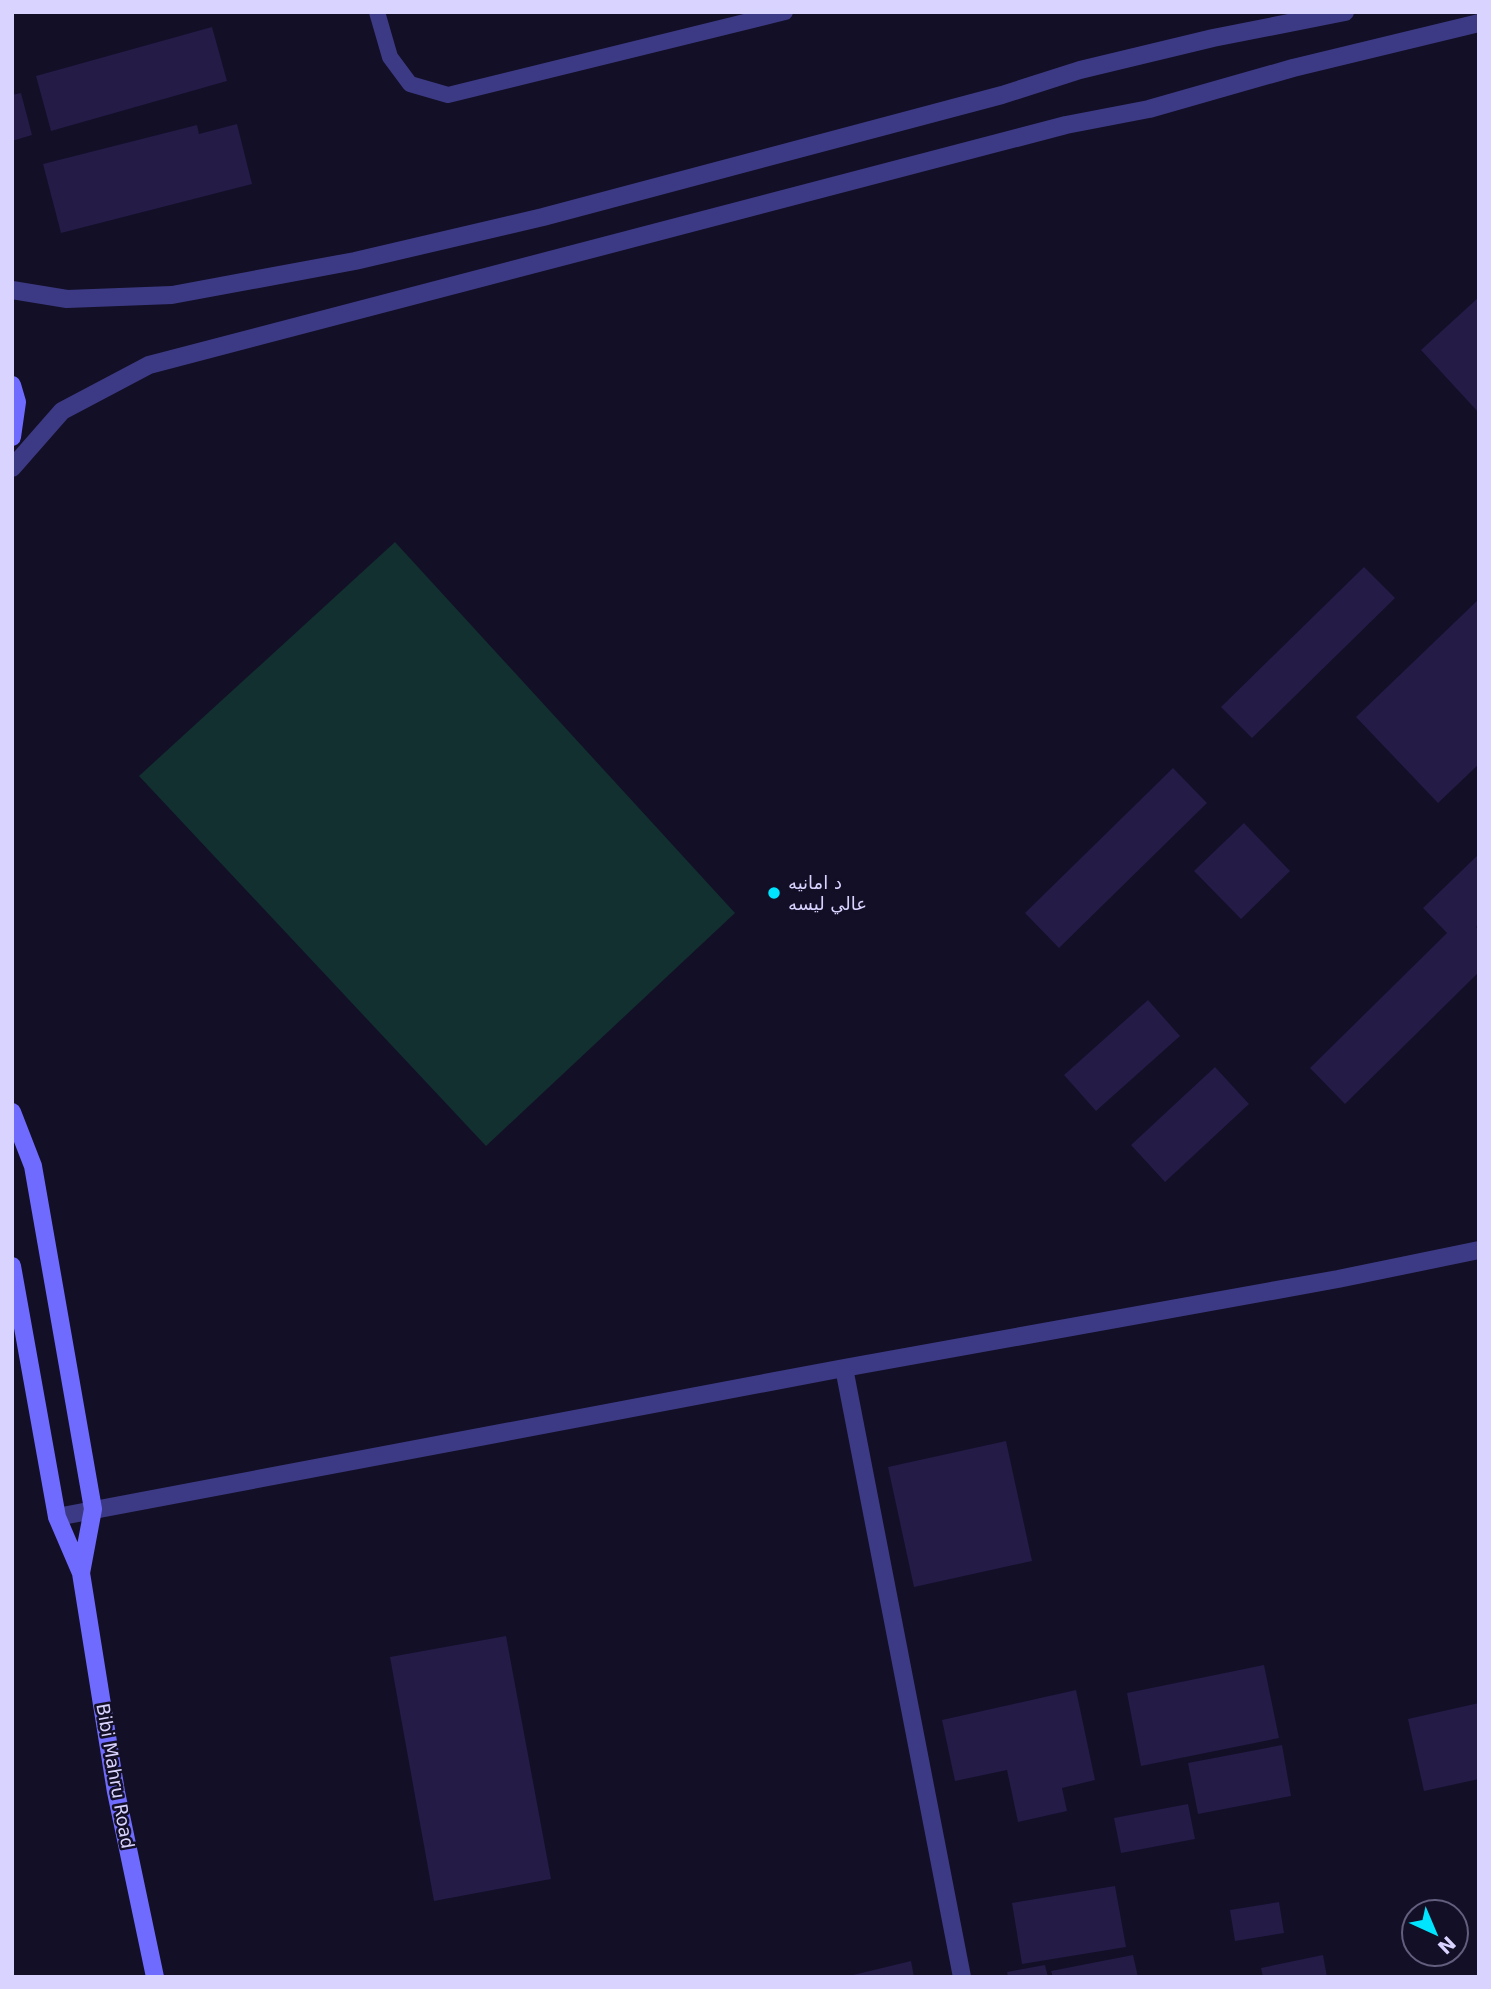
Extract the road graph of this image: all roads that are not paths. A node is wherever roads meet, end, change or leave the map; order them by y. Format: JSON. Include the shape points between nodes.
{"nodes":[{"id":1,"x":377,"y":12,"type":"edge"},
{"id":2,"x":785,"y":12,"type":"edge"},
{"id":3,"x":1346,"y":12,"type":"edge"},
{"id":4,"x":1479,"y":23,"type":"edge"},
{"id":5,"x":12,"y":289,"type":"edge"},
{"id":6,"x":12,"y":385,"type":"edge"},
{"id":7,"x":12,"y":437,"type":"edge"},
{"id":8,"x":12,"y":468,"type":"edge"},
{"id":9,"x":12,"y":1112,"type":"edge"},
{"id":10,"x":1479,"y":1250,"type":"edge"},
{"id":11,"x":12,"y":1266,"type":"edge"},
{"id":12,"x":844,"y":1368,"type":"junction"},
{"id":13,"x":93,"y":1509,"type":"junction"},
{"id":14,"x":57,"y":1517,"type":"junction"},
{"id":15,"x":81,"y":1573,"type":"junction"},
{"id":16,"x":155,"y":1977,"type":"edge"},
{"id":17,"x":962,"y":1977,"type":"edge"}],
"edges":[{"from":1,"to":2,"type":"lane","via":[[390,57],[410,84],[448,95]]},
{"from":3,"to":5,"type":"street","via":[[1093,66],[1002,95],[556,213],[355,261],[172,295],[67,299]]},
{"from":4,"to":8,"type":"street","via":[[1149,109],[1066,125],[149,365],[62,411]]},
{"from":6,"to":7,"type":"street","via":[[17,402]]},
{"from":9,"to":13,"type":"street","via":[[33,1166]]},
{"from":10,"to":12,"type":"street"},
{"from":11,"to":14,"type":"street"},
{"from":12,"to":13,"type":"street"},
{"from":12,"to":17,"type":"street"},
{"from":13,"to":14,"type":"street"},
{"from":13,"to":15,"type":"street"},
{"from":14,"to":15,"type":"street"},
{"from":15,"to":16,"type":"street","name":"Bibi Mahru Road","via":[[116,1792]]}]}
